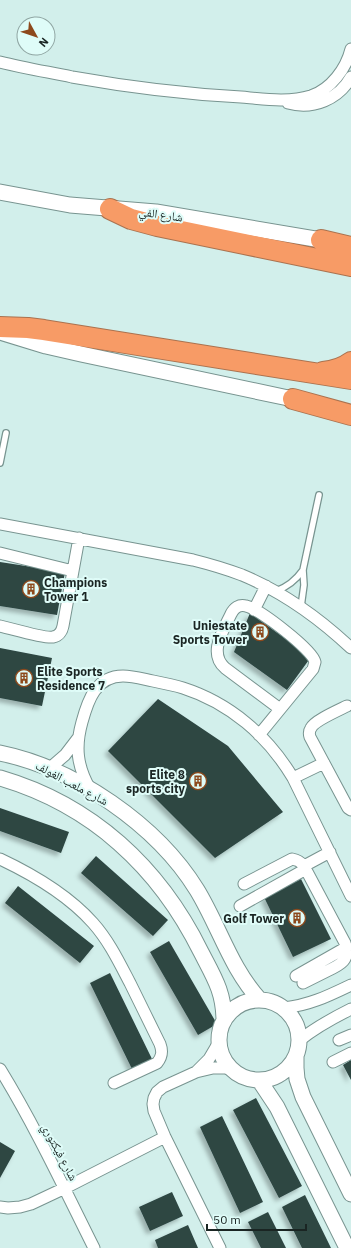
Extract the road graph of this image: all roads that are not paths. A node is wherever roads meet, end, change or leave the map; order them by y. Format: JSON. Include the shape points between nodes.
{"nodes":[{"id":1,"x":351,"y":50,"type":"edge"},
{"id":2,"x":0,"y":62,"type":"edge"},
{"id":3,"x":351,"y":77,"type":"edge"},
{"id":4,"x":276,"y":99,"type":"junction"},
{"id":5,"x":0,"y":192,"type":"edge"},
{"id":6,"x":110,"y":209,"type":"junction"},
{"id":7,"x":321,"y":240,"type":"junction"},
{"id":8,"x":351,"y":242,"type":"edge"},
{"id":9,"x":351,"y":248,"type":"edge"},
{"id":10,"x":279,"y":251,"type":"junction"},
{"id":11,"x":351,"y":266,"type":"edge"},
{"id":12,"x":351,"y":278,"type":"edge"},
{"id":13,"x":0,"y":327,"type":"edge"},
{"id":14,"x":0,"y":332,"type":"edge"},
{"id":15,"x":351,"y":362,"type":"edge"},
{"id":16,"x":315,"y":373,"type":"junction"},
{"id":17,"x":351,"y":379,"type":"edge"},
{"id":18,"x":293,"y":399,"type":"junction"},
{"id":19,"x":351,"y":402,"type":"edge"},
{"id":20,"x":351,"y":415,"type":"edge"},
{"id":21,"x":6,"y":433,"type":"dead end"},
{"id":22,"x":0,"y":463,"type":"edge"},
{"id":23,"x":319,"y":495,"type":"dead end"},
{"id":24,"x":0,"y":524,"type":"edge"},
{"id":25,"x":79,"y":538,"type":"junction"},
{"id":26,"x":0,"y":553,"type":"edge"},
{"id":27,"x":303,"y":570,"type":"junction"},
{"id":28,"x":73,"y":571,"type":"junction"},
{"id":29,"x":271,"y":588,"type":"junction"},
{"id":30,"x":301,"y":607,"type":"junction"},
{"id":31,"x":254,"y":610,"type":"junction"},
{"id":32,"x":0,"y":626,"type":"edge"},
{"id":33,"x":351,"y":648,"type":"edge"},
{"id":34,"x":347,"y":706,"type":"dead end"},
{"id":35,"x":280,"y":709,"type":"junction"},
{"id":36,"x":259,"y":735,"type":"junction"},
{"id":37,"x":78,"y":738,"type":"junction"},
{"id":38,"x":0,"y":753,"type":"edge"},
{"id":39,"x":324,"y":763,"type":"junction"},
{"id":40,"x":50,"y":768,"type":"junction"},
{"id":41,"x":0,"y":778,"type":"edge"},
{"id":42,"x":293,"y":778,"type":"junction"},
{"id":43,"x":90,"y":790,"type":"junction"},
{"id":44,"x":351,"y":810,"type":"edge"},
{"id":45,"x":330,"y":852,"type":"junction"},
{"id":46,"x":0,"y":860,"type":"edge"},
{"id":47,"x":305,"y":868,"type":"junction"},
{"id":48,"x":244,"y":884,"type":"dead end"},
{"id":49,"x":351,"y":896,"type":"edge"},
{"id":50,"x":240,"y":906,"type":"dead end"},
{"id":51,"x":299,"y":979,"type":"dead end"},
{"id":52,"x":351,"y":985,"type":"edge"},
{"id":53,"x":260,"y":1000,"type":"junction"},
{"id":54,"x":284,"y":1008,"type":"junction"},
{"id":55,"x":351,"y":1009,"type":"edge"},
{"id":56,"x":224,"y":1021,"type":"junction"},
{"id":57,"x":351,"y":1035,"type":"edge"},
{"id":58,"x":300,"y":1040,"type":"junction"},
{"id":59,"x":339,"y":1040,"type":"dead end"},
{"id":60,"x":219,"y":1042,"type":"junction"},
{"id":61,"x":351,"y":1053,"type":"edge"},
{"id":62,"x":296,"y":1056,"type":"junction"},
{"id":63,"x":332,"y":1062,"type":"dead end"},
{"id":64,"x":230,"y":1068,"type":"junction"},
{"id":65,"x":0,"y":1069,"type":"edge"},
{"id":66,"x":196,"y":1072,"type":"junction"},
{"id":67,"x":259,"y":1080,"type":"junction"},
{"id":68,"x":114,"y":1083,"type":"dead end"},
{"id":69,"x":165,"y":1138,"type":"junction"},
{"id":70,"x":65,"y":1188,"type":"junction"},
{"id":71,"x":351,"y":1194,"type":"edge"},
{"id":72,"x":0,"y":1207,"type":"edge"},
{"id":73,"x":94,"y":1248,"type":"edge"},
{"id":74,"x":220,"y":1248,"type":"edge"},
{"id":75,"x":346,"y":1248,"type":"edge"}],
"edges":[{"from":1,"to":4,"type":"street","via":[[340,74],[327,87],[295,99]]},
{"from":2,"to":4,"type":"street","via":[[94,81],[150,89],[200,95]]},
{"from":3,"to":4,"type":"street","via":[[336,94],[322,102],[307,105]]},
{"from":5,"to":6,"type":"street","name":"شارع الفي","via":[[63,204]]},
{"from":6,"to":7,"type":"street","name":"شارع الفي","via":[[156,212]]},
{"from":6,"to":10,"type":"highway","via":[[143,223]]},
{"from":7,"to":8,"type":"highway"},
{"from":7,"to":9,"type":"highway"},
{"from":10,"to":11,"type":"highway"},
{"from":10,"to":12,"type":"highway","via":[[308,265],[339,272]]},
{"from":13,"to":16,"type":"highway","via":[[44,330]]},
{"from":14,"to":18,"type":"street","via":[[46,346]]},
{"from":15,"to":16,"type":"highway","via":[[333,371]]},
{"from":16,"to":17,"type":"highway"},
{"from":18,"to":19,"type":"highway"},
{"from":18,"to":20,"type":"highway"},
{"from":21,"to":22,"type":"lane"},
{"from":23,"to":27,"type":"lane"},
{"from":24,"to":25,"type":"street"},
{"from":25,"to":28,"type":"street"},
{"from":25,"to":29,"type":"street","via":[[199,561]]},
{"from":26,"to":28,"type":"street"},
{"from":27,"to":29,"type":"lane","via":[[288,585]]},
{"from":27,"to":30,"type":"lane"},
{"from":28,"to":32,"type":"street","via":[[63,626],[59,634],[51,638]]},
{"from":29,"to":30,"type":"street"},
{"from":29,"to":31,"type":"street"},
{"from":30,"to":33,"type":"street"},
{"from":31,"to":35,"type":"street","via":[[286,632],[314,658],[313,669]]},
{"from":31,"to":35,"type":"street","via":[[242,605],[233,610],[217,646],[217,656],[221,665]]},
{"from":34,"to":39,"type":"street","via":[[315,723],[310,729],[310,737]]},
{"from":35,"to":36,"type":"street"},
{"from":36,"to":37,"type":"street","via":[[234,713],[200,694],[182,687],[122,676],[104,682],[96,688]]},
{"from":36,"to":42,"type":"street","via":[[275,751]]},
{"from":37,"to":40,"type":"street","via":[[65,755]]},
{"from":37,"to":43,"type":"street","via":[[80,765]]},
{"from":38,"to":40,"type":"street","name":"شارع ملعب الغولف"},
{"from":39,"to":42,"type":"street"},
{"from":39,"to":44,"type":"street"},
{"from":40,"to":43,"type":"street","name":"شارع ملعب الغولف"},
{"from":41,"to":56,"type":"street","name":"شارع ملعب الغولف","via":[[57,800],[82,815],[125,847],[144,866],[177,908],[195,939],[222,997]]},
{"from":42,"to":45,"type":"street"},
{"from":43,"to":53,"type":"street","name":"شارع ملعب الغولف","via":[[138,823],[179,865],[196,889],[245,981]]},
{"from":45,"to":47,"type":"street"},
{"from":45,"to":49,"type":"street"},
{"from":46,"to":68,"type":"street","via":[[23,870],[72,903],[93,924],[113,951],[160,1044],[162,1054],[152,1066]]},
{"from":47,"to":48,"type":"street","via":[[301,862],[292,859]]},
{"from":47,"to":50,"type":"street"},
{"from":47,"to":51,"type":"street","via":[[348,951],[346,959],[340,965]]},
{"from":52,"to":54,"type":"street","via":[[318,1001]]},
{"from":53,"to":54,"type":"street"},
{"from":53,"to":56,"type":"street","via":[[239,1005]]},
{"from":54,"to":58,"type":"street","via":[[296,1022]]},
{"from":55,"to":58,"type":"street","via":[[335,1016]]},
{"from":56,"to":60,"type":"street"},
{"from":57,"to":59,"type":"street"},
{"from":58,"to":62,"type":"street"},
{"from":60,"to":64,"type":"street","via":[[221,1053]]},
{"from":60,"to":66,"type":"street","via":[[209,1059]]},
{"from":61,"to":63,"type":"street"},
{"from":62,"to":67,"type":"street","via":[[281,1074]]},
{"from":62,"to":71,"type":"street","via":[[297,1079],[303,1097]]},
{"from":64,"to":66,"type":"street","via":[[212,1068]]},
{"from":64,"to":67,"type":"street","via":[[244,1077]]},
{"from":65,"to":70,"type":"street","name":"شارع فيكتوري"},
{"from":66,"to":69,"type":"street","via":[[163,1087],[154,1098],[154,1111]]},
{"from":67,"to":75,"type":"street","via":[[277,1107]]},
{"from":69,"to":70,"type":"street"},
{"from":69,"to":74,"type":"street"},
{"from":70,"to":72,"type":"street","via":[[20,1208]]},
{"from":70,"to":73,"type":"street","name":"شارع فيكتوري"}]}
